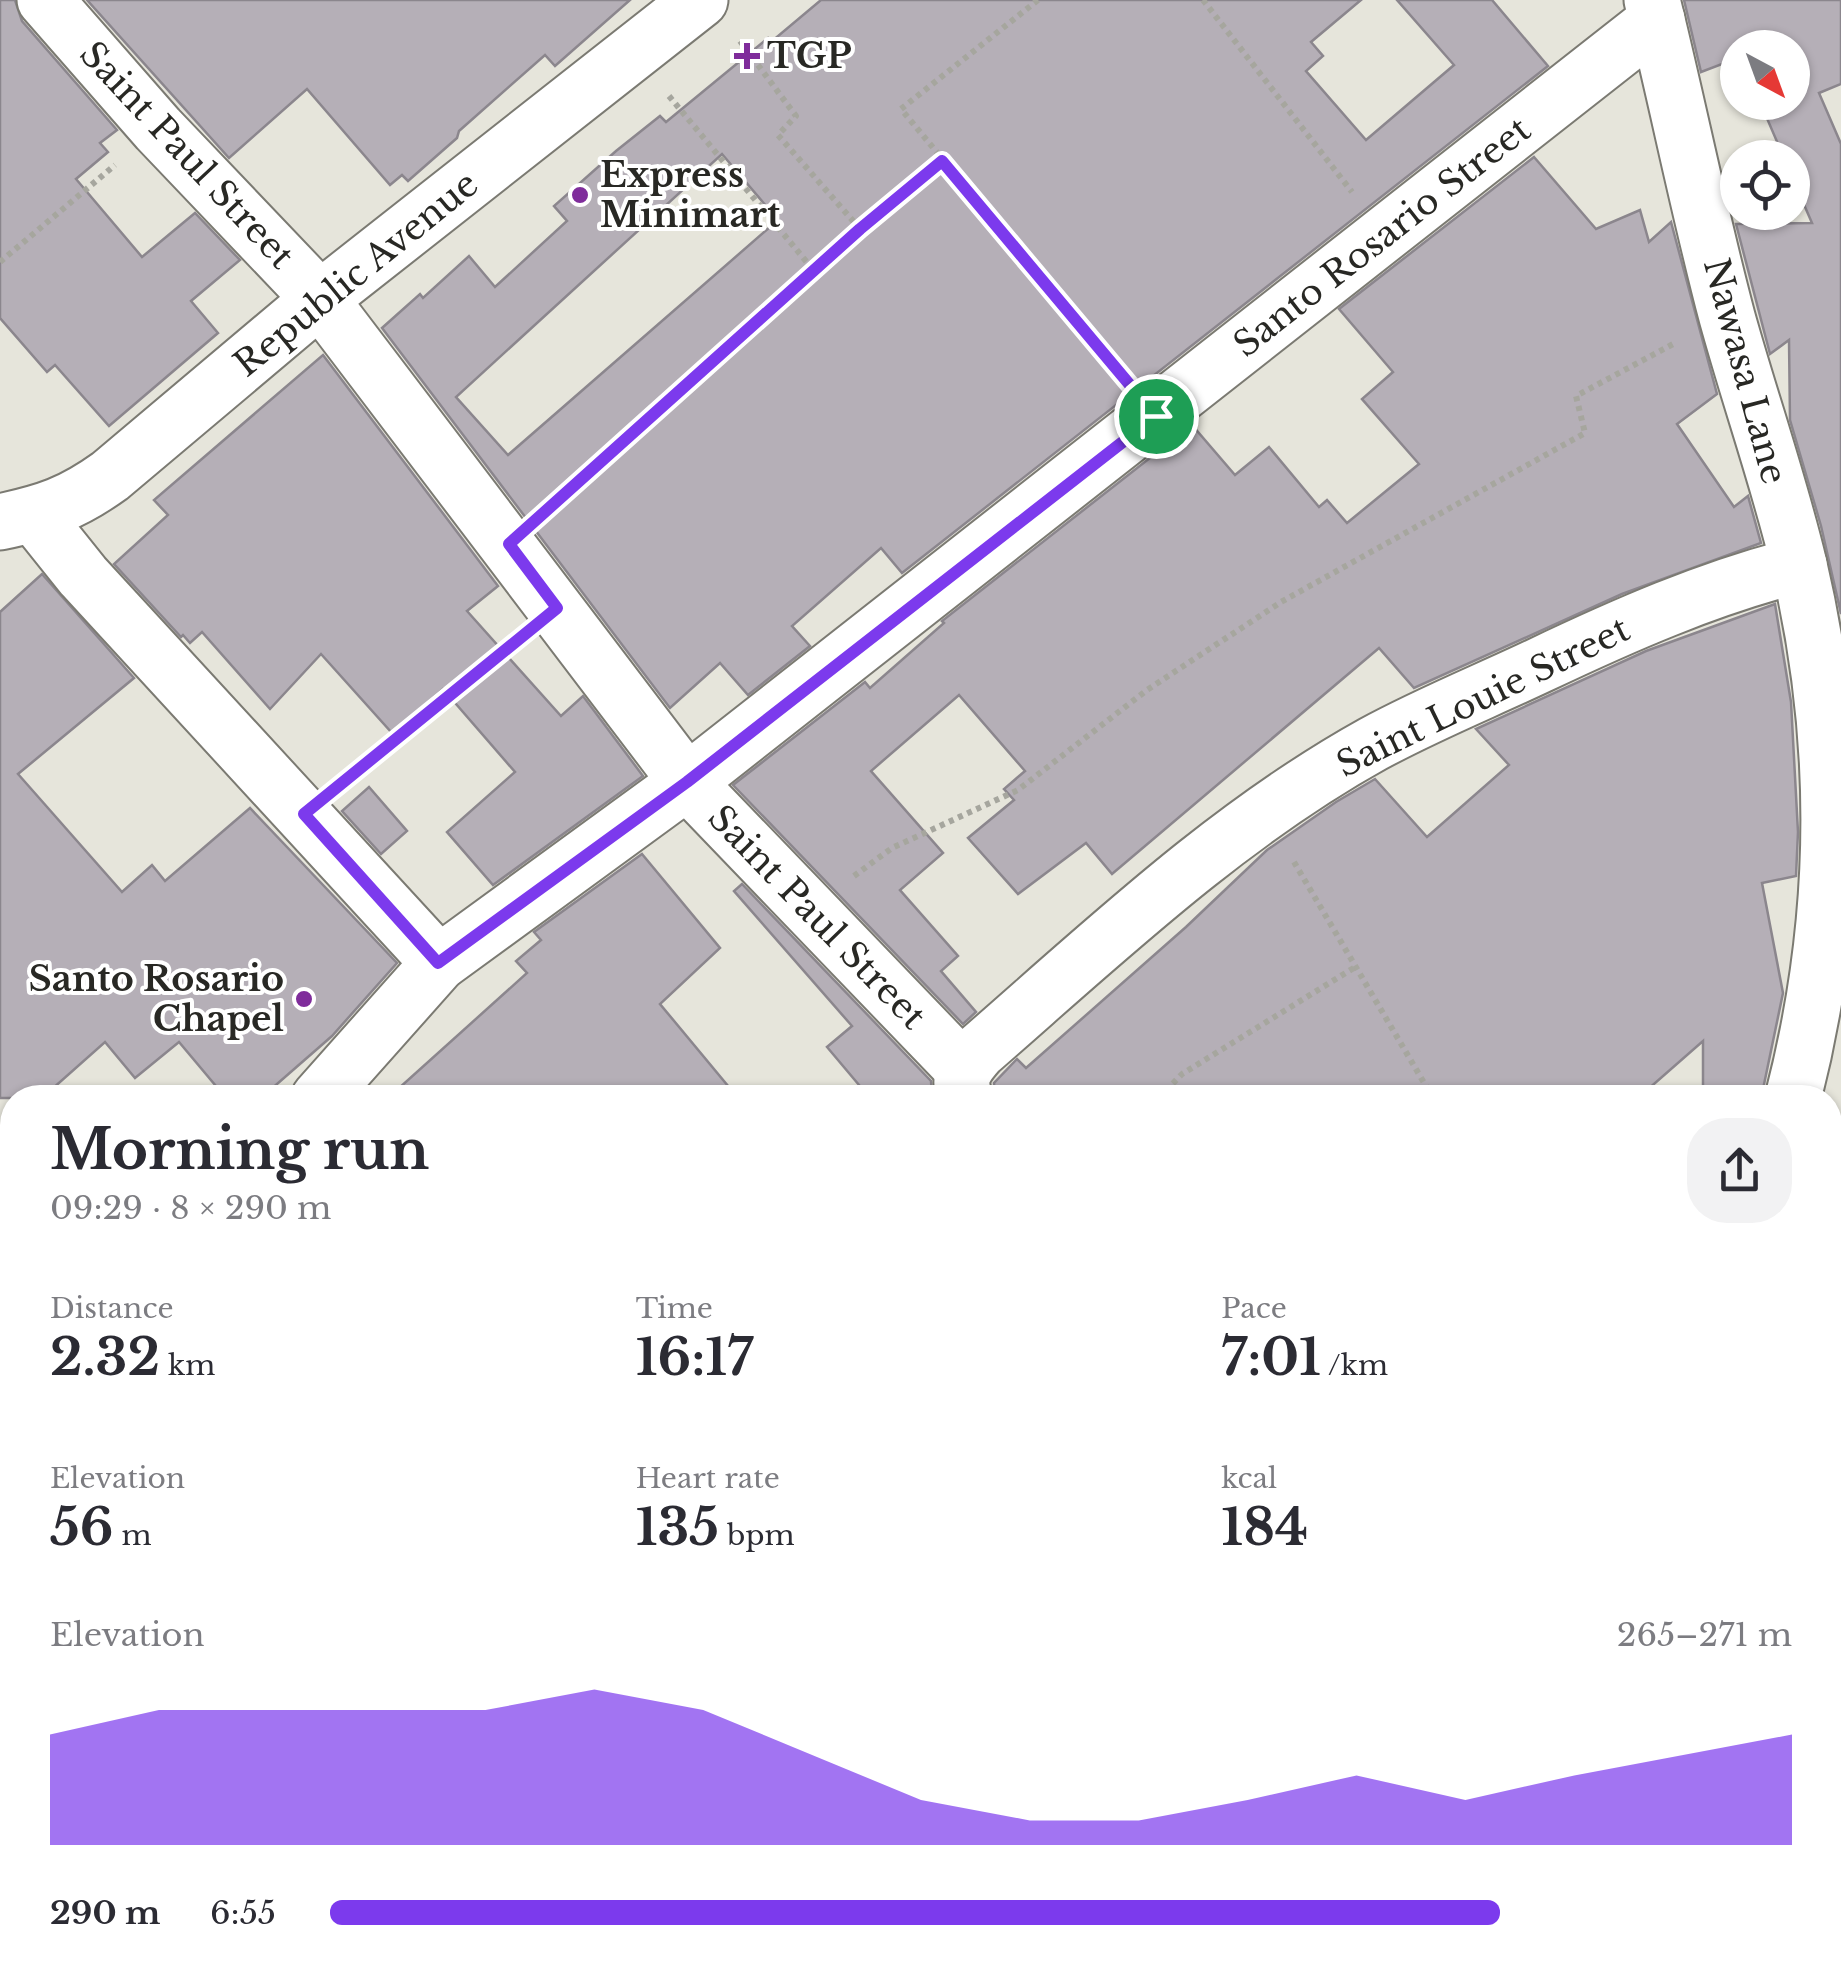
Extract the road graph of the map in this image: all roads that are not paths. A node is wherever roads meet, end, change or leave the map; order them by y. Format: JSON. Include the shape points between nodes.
{"nodes":[{"id":1,"x":45,"y":0,"type":"edge"},
{"id":2,"x":1654,"y":10,"type":"edge"},
{"id":3,"x":716,"y":14,"type":"edge"},
{"id":4,"x":320,"y":298,"type":"junction"},
{"id":5,"x":18,"y":519,"type":"edge"},
{"id":6,"x":1799,"y":565,"type":"junction"},
{"id":7,"x":687,"y":782,"type":"junction"},
{"id":8,"x":438,"y":963,"type":"junction"},
{"id":9,"x":964,"y":1083,"type":"edge"},
{"id":10,"x":330,"y":1085,"type":"edge"},
{"id":11,"x":1796,"y":1085,"type":"edge"}],
"edges":[{"from":1,"to":4,"type":"street","name":"Saint Paul Street"},
{"from":2,"to":6,"type":"street","name":"Nawasa Lane","via":[[1726,315]]},
{"from":2,"to":7,"type":"street","name":"Santo Rosario Street","via":[[1385,234]]},
{"from":3,"to":4,"type":"street","name":"Republic Avenue","via":[[634,53]]},
{"from":4,"to":5,"type":"street","name":"Republic Avenue","via":[[110,476],[78,499]]},
{"from":4,"to":7,"type":"street","name":"Saint Paul Street"},
{"from":5,"to":8,"type":"street","via":[[82,576]]},
{"from":6,"to":9,"type":"street","name":"Saint Louie Street","via":[[1628,623],[1373,744],[1172,882],[979,1051]]},
{"from":6,"to":11,"type":"street","name":"Nawasa Lane","via":[[1830,779],[1829,898]]},
{"from":7,"to":8,"type":"street","name":"Santo Rosario Street"},
{"from":7,"to":9,"type":"street","name":"Saint Paul Street"},
{"from":8,"to":10,"type":"street","name":"Santo Rosario Street"}]}
